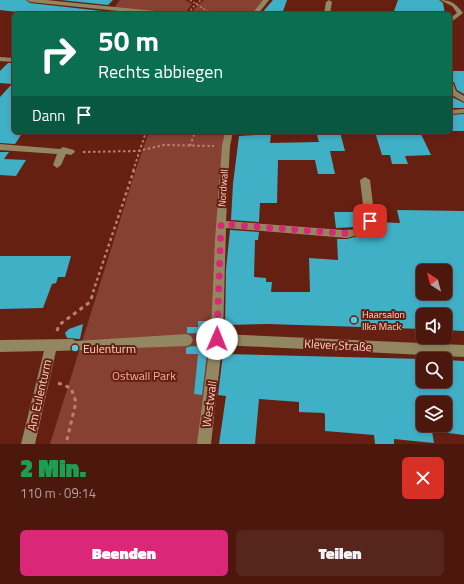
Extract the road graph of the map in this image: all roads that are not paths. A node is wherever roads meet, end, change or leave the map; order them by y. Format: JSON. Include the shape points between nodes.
{"nodes":[{"id":1,"x":30,"y":0,"type":"edge"},
{"id":2,"x":266,"y":0,"type":"edge"},
{"id":3,"x":443,"y":0,"type":"edge"},
{"id":4,"x":329,"y":2,"type":"dead end"},
{"id":5,"x":130,"y":3,"type":"dead end"},
{"id":6,"x":124,"y":9,"type":"junction"},
{"id":7,"x":149,"y":12,"type":"edge"},
{"id":8,"x":257,"y":12,"type":"edge"},
{"id":9,"x":327,"y":12,"type":"edge"},
{"id":10,"x":462,"y":13,"type":"edge"},
{"id":11,"x":452,"y":20,"type":"edge"},
{"id":12,"x":0,"y":59,"type":"edge"},
{"id":13,"x":12,"y":60,"type":"edge"},
{"id":14,"x":452,"y":88,"type":"edge"},
{"id":15,"x":464,"y":100,"type":"edge"},
{"id":16,"x":464,"y":110,"type":"edge"},
{"id":17,"x":452,"y":112,"type":"edge"},
{"id":18,"x":229,"y":134,"type":"edge"},
{"id":19,"x":0,"y":147,"type":"edge"},
{"id":20,"x":57,"y":165,"type":"dead end"},
{"id":21,"x":365,"y":180,"type":"dead end"},
{"id":22,"x":221,"y":224,"type":"junction"},
{"id":23,"x":214,"y":339,"type":"junction"},
{"id":24,"x":187,"y":340,"type":"tunnel mouth"},
{"id":25,"x":0,"y":346,"type":"edge"},
{"id":26,"x":51,"y":346,"type":"junction"},
{"id":27,"x":464,"y":351,"type":"edge"},
{"id":28,"x":28,"y":444,"type":"edge"},
{"id":29,"x":204,"y":444,"type":"edge"}],
"edges":[{"from":1,"to":6,"type":"street"},
{"from":2,"to":8,"type":"street"},
{"from":3,"to":10,"type":"street"},
{"from":4,"to":9,"type":"street"},
{"from":5,"to":6,"type":"street"},
{"from":6,"to":7,"type":"street"},
{"from":10,"to":11,"type":"street"},
{"from":12,"to":13,"type":"street"},
{"from":14,"to":15,"type":"street"},
{"from":16,"to":17,"type":"street"},
{"from":18,"to":22,"type":"street","name":"Nordwall"},
{"from":19,"to":20,"type":"street","via":[[67,151]]},
{"from":21,"to":22,"type":"street","via":[[370,221],[368,227],[360,233],[343,234]]},
{"from":22,"to":23,"type":"street","name":"Nordwall"},
{"from":23,"to":27,"type":"street","name":"Klever Straße"},
{"from":23,"to":29,"type":"street","name":"Westwall"},
{"from":24,"to":26,"type":"street"},
{"from":25,"to":26,"type":"street"},
{"from":26,"to":28,"type":"street","name":"Am Eulenturm"}]}
